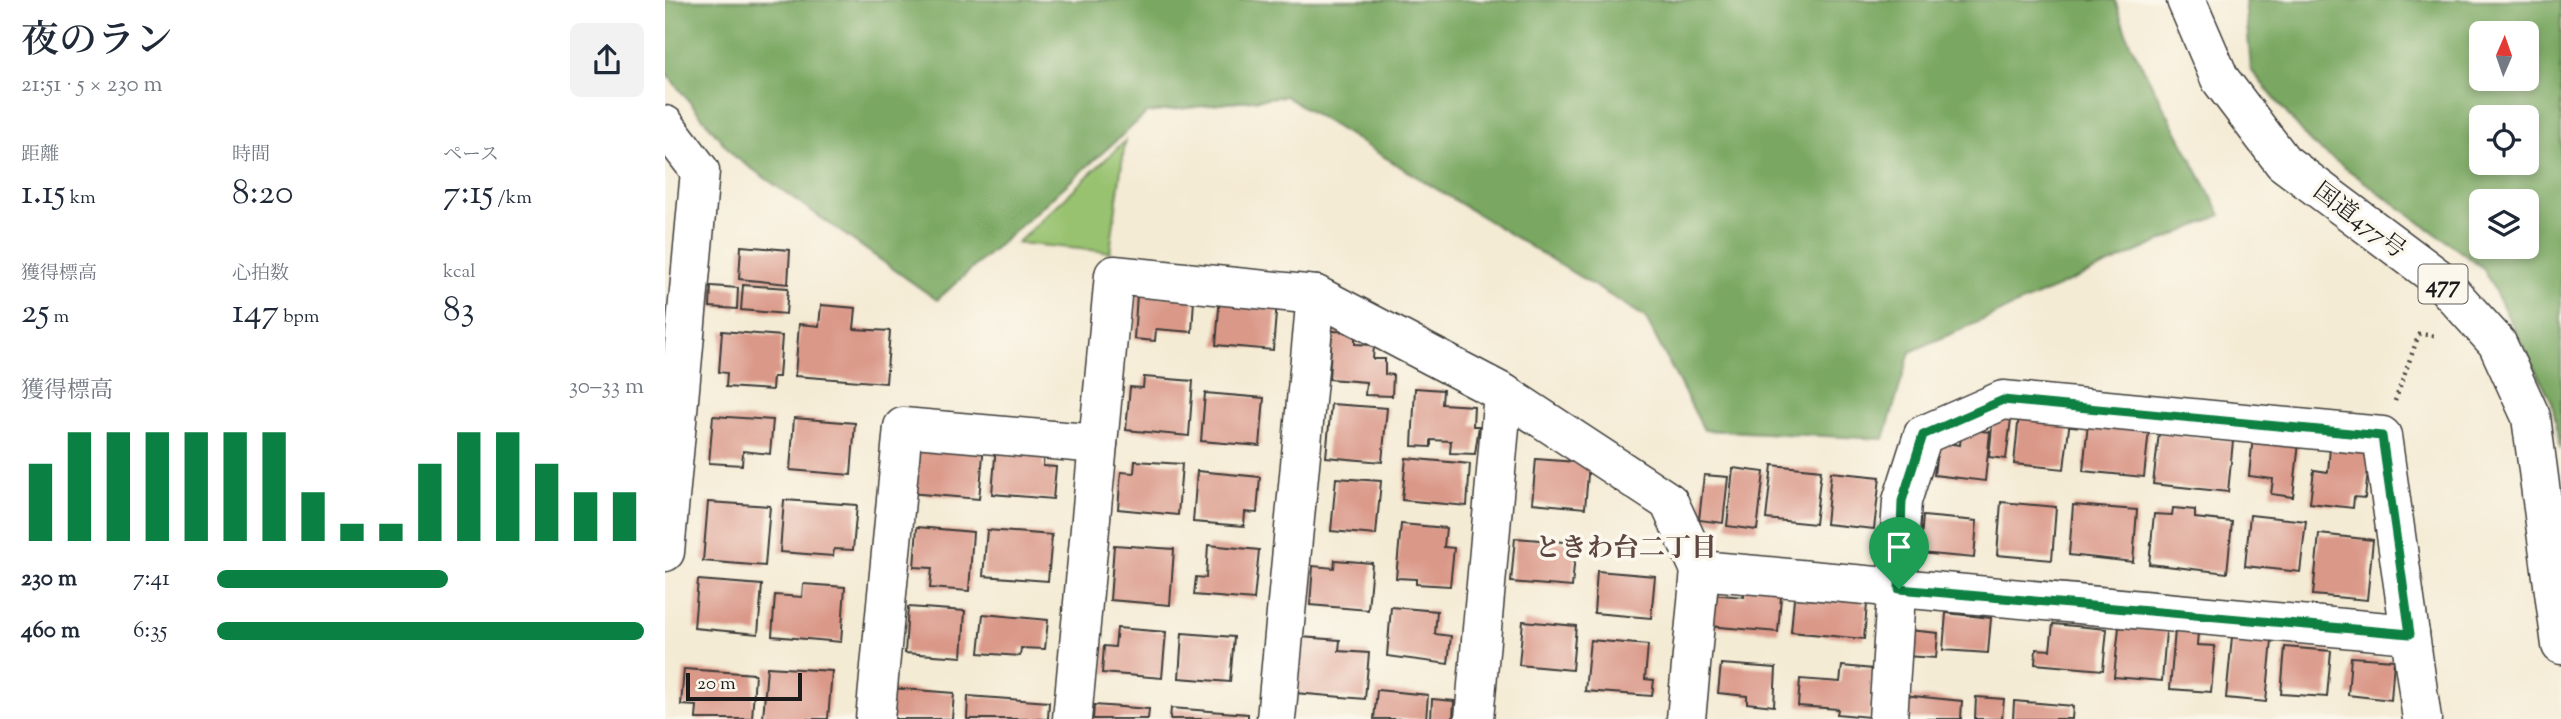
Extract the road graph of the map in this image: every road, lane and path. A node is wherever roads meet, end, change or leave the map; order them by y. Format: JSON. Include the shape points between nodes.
{"nodes":[{"id":1,"x":2171,"y":0,"type":"edge"},
{"id":2,"x":2186,"y":0,"type":"edge"},
{"id":3,"x":2220,"y":79,"type":"junction"},
{"id":4,"x":665,"y":125,"type":"edge"},
{"id":5,"x":1316,"y":295,"type":"junction"},
{"id":6,"x":2497,"y":343,"type":"junction"},
{"id":7,"x":1503,"y":393,"type":"junction"},
{"id":8,"x":2382,"y":436,"type":"junction"},
{"id":9,"x":1098,"y":444,"type":"junction"},
{"id":10,"x":665,"y":552,"type":"edge"},
{"id":11,"x":1700,"y":569,"type":"junction"},
{"id":12,"x":1899,"y":589,"type":"junction"},
{"id":13,"x":2410,"y":634,"type":"junction"},
{"id":14,"x":2561,"y":645,"type":"edge"},
{"id":15,"x":875,"y":719,"type":"edge"},
{"id":16,"x":1072,"y":719,"type":"edge"},
{"id":17,"x":1276,"y":719,"type":"edge"},
{"id":18,"x":1474,"y":719,"type":"edge"},
{"id":19,"x":1686,"y":719,"type":"edge"},
{"id":20,"x":1888,"y":719,"type":"edge"},
{"id":21,"x":2422,"y":719,"type":"edge"}],
"edges":[{"from":1,"to":3,"type":"main road"},
{"from":2,"to":3,"type":"main road","name":"国道477号","number":"477"},
{"from":3,"to":6,"type":"main road","name":"国道477号","number":"477","via":[[2283,162],[2438,278]]},
{"from":4,"to":10,"type":"main road","via":[[700,171]]},
{"from":5,"to":7,"type":"main road"},
{"from":5,"to":9,"type":"main road","via":[[1114,275]]},
{"from":5,"to":17,"type":"main road"},
{"from":6,"to":8,"type":"path","via":[[2419,334]]},
{"from":6,"to":14,"type":"main road","name":"国道477号","number":"477","via":[[2531,417]]},
{"from":7,"to":11,"type":"main road","via":[[1669,502]]},
{"from":7,"to":18,"type":"main road"},
{"from":8,"to":12,"type":"main road","via":[[2003,400],[1923,435],[1902,501]]},
{"from":8,"to":13,"type":"main road"},
{"from":9,"to":15,"type":"main road","via":[[903,428]]},
{"from":9,"to":16,"type":"main road"},
{"from":11,"to":12,"type":"main road"},
{"from":11,"to":19,"type":"main road"},
{"from":12,"to":13,"type":"main road"},
{"from":12,"to":20,"type":"main road"},
{"from":13,"to":21,"type":"main road"}]}
